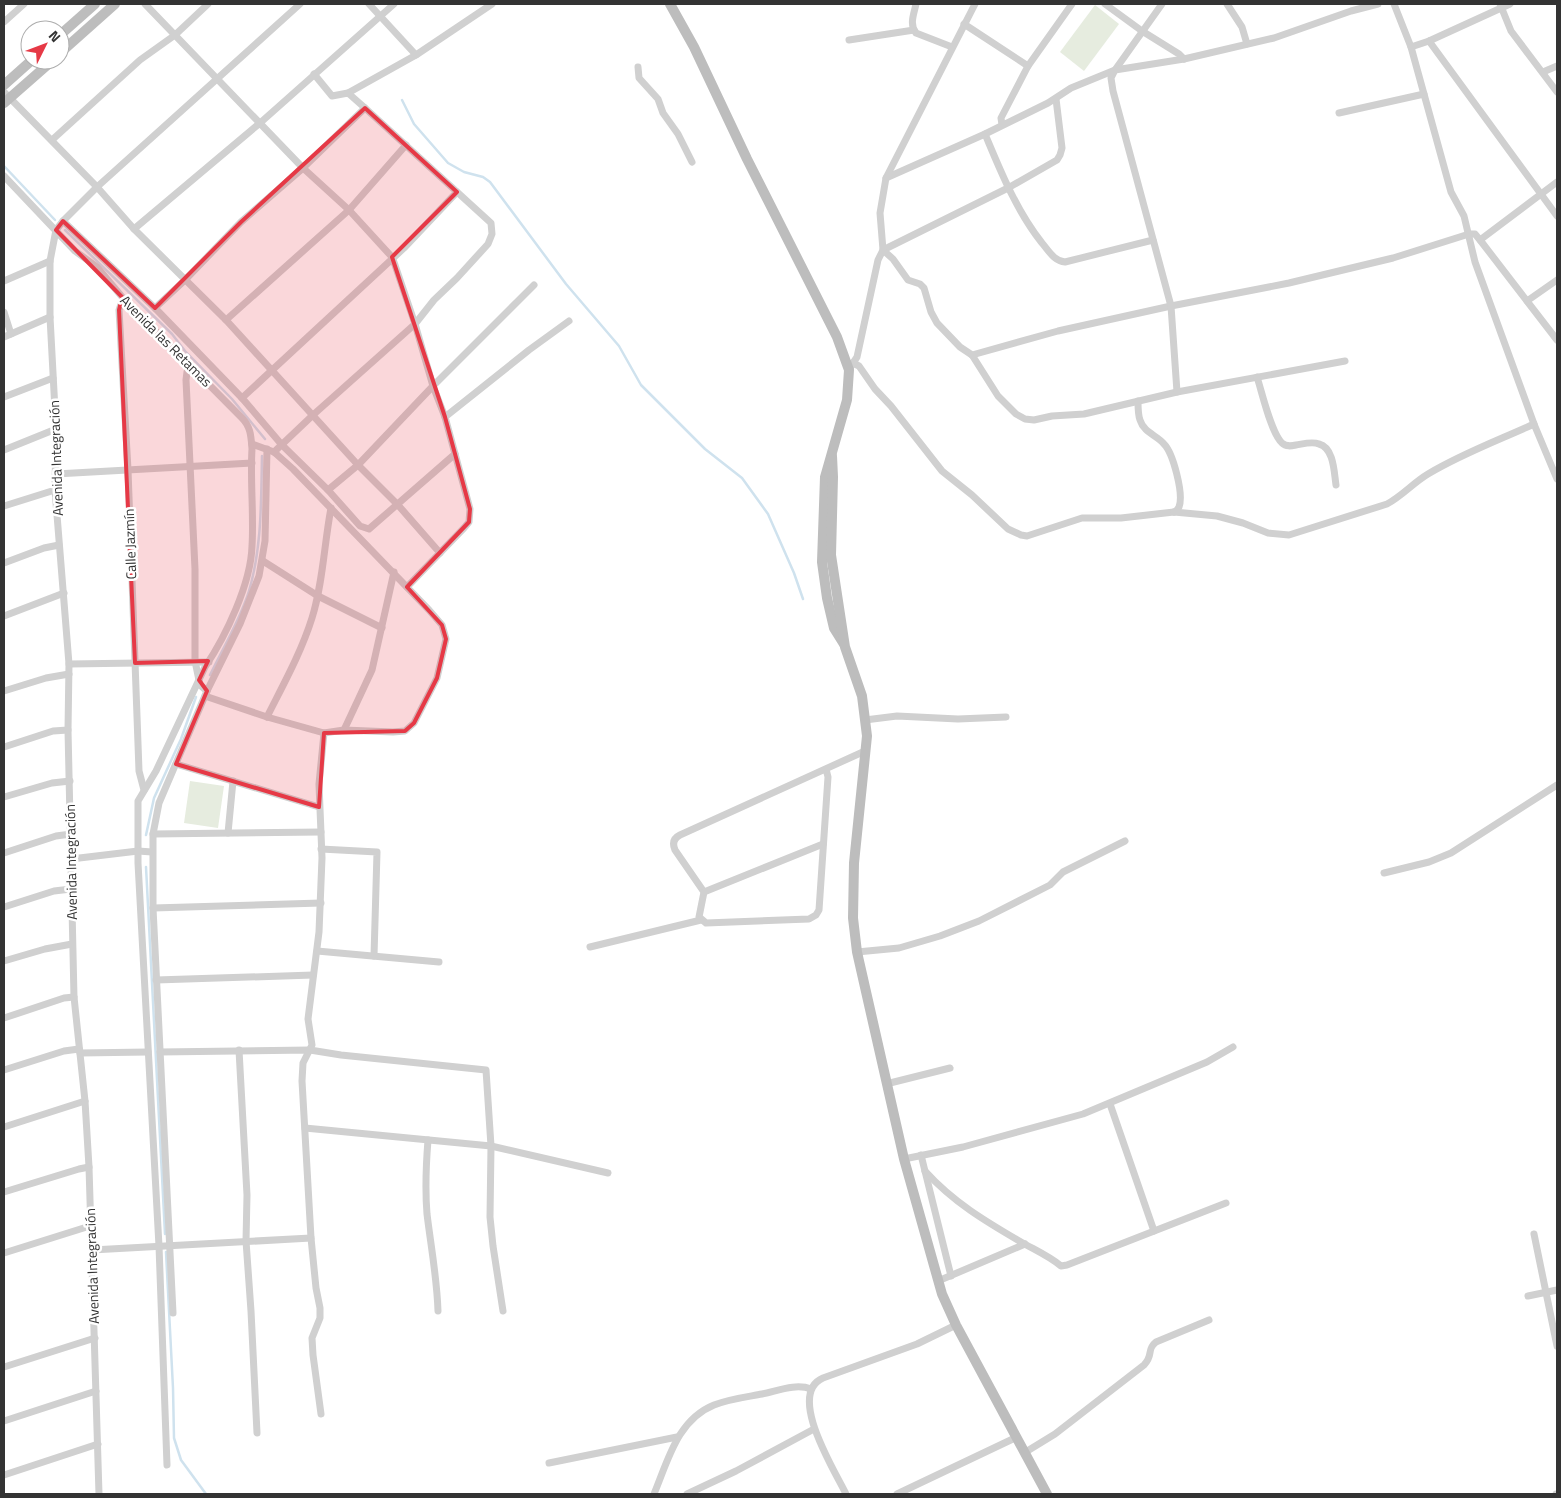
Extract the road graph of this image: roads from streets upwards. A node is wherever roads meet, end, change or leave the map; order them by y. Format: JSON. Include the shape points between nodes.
{"nodes":[{"id":1,"x":24,"y":4,"type":"edge"},
{"id":2,"x":95,"y":4,"type":"edge"},
{"id":3,"x":115,"y":4,"type":"edge"},
{"id":4,"x":145,"y":4,"type":"edge"},
{"id":5,"x":208,"y":4,"type":"edge"},
{"id":6,"x":300,"y":4,"type":"edge"},
{"id":7,"x":369,"y":4,"type":"edge"},
{"id":8,"x":394,"y":4,"type":"edge"},
{"id":9,"x":492,"y":4,"type":"edge"},
{"id":10,"x":670,"y":4,"type":"edge"},
{"id":11,"x":916,"y":4,"type":"edge"},
{"id":12,"x":975,"y":4,"type":"edge"},
{"id":13,"x":1072,"y":4,"type":"edge"},
{"id":14,"x":1105,"y":4,"type":"edge"},
{"id":15,"x":1162,"y":4,"type":"edge"},
{"id":16,"x":1227,"y":4,"type":"edge"},
{"id":17,"x":1346,"y":4,"type":"edge"},
{"id":18,"x":1378,"y":4,"type":"edge"},
{"id":19,"x":1394,"y":4,"type":"edge"},
{"id":20,"x":1510,"y":4,"type":"edge"},
{"id":21,"x":1501,"y":5,"type":"edge"},
{"id":22,"x":1351,"y":11,"type":"junction"},
{"id":23,"x":381,"y":16,"type":"junction"},
{"id":24,"x":4,"y":22,"type":"edge"},
{"id":25,"x":964,"y":24,"type":"junction"},
{"id":26,"x":70,"y":26,"type":"edge"},
{"id":27,"x":914,"y":30,"type":"junction"},
{"id":28,"x":1142,"y":31,"type":"junction"},
{"id":29,"x":175,"y":35,"type":"junction"},
{"id":30,"x":849,"y":40,"type":"dead end"},
{"id":31,"x":1429,"y":41,"type":"junction"},
{"id":32,"x":1247,"y":44,"type":"junction"},
{"id":33,"x":70,"y":45,"type":"edge"},
{"id":34,"x":952,"y":47,"type":"junction"},
{"id":35,"x":1411,"y":47,"type":"junction"},
{"id":36,"x":416,"y":55,"type":"junction"},
{"id":37,"x":1184,"y":59,"type":"junction"},
{"id":38,"x":1028,"y":66,"type":"junction"},
{"id":39,"x":1557,"y":66,"type":"edge"},
{"id":40,"x":638,"y":67,"type":"dead end"},
{"id":41,"x":21,"y":70,"type":"edge"},
{"id":42,"x":41,"y":70,"type":"edge"},
{"id":43,"x":1115,"y":70,"type":"junction"},
{"id":44,"x":1542,"y":72,"type":"junction"},
{"id":45,"x":314,"y":74,"type":"junction"},
{"id":46,"x":218,"y":79,"type":"junction"},
{"id":47,"x":4,"y":85,"type":"edge"},
{"id":48,"x":1557,"y":92,"type":"edge"},
{"id":49,"x":348,"y":93,"type":"junction"},
{"id":50,"x":1424,"y":94,"type":"junction"},
{"id":51,"x":6,"y":98,"type":"edge"},
{"id":52,"x":1056,"y":99,"type":"junction"},
{"id":53,"x":365,"y":108,"type":"junction"},
{"id":54,"x":1339,"y":113,"type":"dead end"},
{"id":55,"x":260,"y":124,"type":"junction"},
{"id":56,"x":1002,"y":125,"type":"junction"},
{"id":57,"x":985,"y":134,"type":"junction"},
{"id":58,"x":52,"y":140,"type":"junction"},
{"id":59,"x":406,"y":146,"type":"junction"},
{"id":60,"x":692,"y":162,"type":"dead end"},
{"id":61,"x":303,"y":168,"type":"junction"},
{"id":62,"x":4,"y":176,"type":"edge"},
{"id":63,"x":886,"y":178,"type":"junction"},
{"id":64,"x":1557,"y":182,"type":"edge"},
{"id":65,"x":97,"y":187,"type":"junction"},
{"id":66,"x":1008,"y":188,"type":"junction"},
{"id":67,"x":457,"y":192,"type":"junction"},
{"id":68,"x":1540,"y":194,"type":"junction"},
{"id":69,"x":349,"y":210,"type":"junction"},
{"id":70,"x":1557,"y":216,"type":"edge"},
{"id":71,"x":63,"y":221,"type":"junction"},
{"id":72,"x":134,"y":229,"type":"junction"},
{"id":73,"x":56,"y":230,"type":"junction"},
{"id":74,"x":1469,"y":234,"type":"junction"},
{"id":75,"x":1153,"y":240,"type":"junction"},
{"id":76,"x":1480,"y":240,"type":"junction"},
{"id":77,"x":883,"y":250,"type":"junction"},
{"id":78,"x":392,"y":257,"type":"junction"},
{"id":79,"x":50,"y":261,"type":"junction"},
{"id":80,"x":185,"y":280,"type":"junction"},
{"id":81,"x":1557,"y":280,"type":"edge"},
{"id":82,"x":4,"y":281,"type":"edge"},
{"id":83,"x":534,"y":285,"type":"dead end"},
{"id":84,"x":123,"y":298,"type":"junction"},
{"id":85,"x":1527,"y":301,"type":"junction"},
{"id":86,"x":1171,"y":306,"type":"junction"},
{"id":87,"x":155,"y":308,"type":"junction"},
{"id":88,"x":4,"y":312,"type":"edge"},
{"id":89,"x":50,"y":317,"type":"junction"},
{"id":90,"x":226,"y":320,"type":"junction"},
{"id":91,"x":569,"y":321,"type":"dead end"},
{"id":92,"x":416,"y":324,"type":"junction"},
{"id":93,"x":12,"y":334,"type":"junction"},
{"id":94,"x":4,"y":337,"type":"edge"},
{"id":95,"x":1557,"y":340,"type":"edge"},
{"id":96,"x":972,"y":355,"type":"junction"},
{"id":97,"x":1345,"y":361,"type":"dead end"},
{"id":98,"x":190,"y":365,"type":"junction"},
{"id":99,"x":851,"y":366,"type":"junction"},
{"id":100,"x":271,"y":370,"type":"junction"},
{"id":101,"x":1257,"y":377,"type":"junction"},
{"id":102,"x":53,"y":378,"type":"junction"},
{"id":103,"x":433,"y":386,"type":"junction"},
{"id":104,"x":1176,"y":392,"type":"junction"},
{"id":105,"x":4,"y":397,"type":"edge"},
{"id":106,"x":242,"y":398,"type":"junction"},
{"id":107,"x":1138,"y":401,"type":"junction"},
{"id":108,"x":313,"y":415,"type":"junction"},
{"id":109,"x":445,"y":417,"type":"junction"},
{"id":110,"x":1534,"y":424,"type":"junction"},
{"id":111,"x":56,"y":429,"type":"junction"},
{"id":112,"x":252,"y":444,"type":"junction"},
{"id":113,"x":282,"y":445,"type":"junction"},
{"id":114,"x":4,"y":450,"type":"edge"},
{"id":115,"x":270,"y":450,"type":"junction"},
{"id":116,"x":455,"y":454,"type":"junction"},
{"id":117,"x":252,"y":463,"type":"junction"},
{"id":118,"x":358,"y":465,"type":"junction"},
{"id":119,"x":189,"y":468,"type":"junction"},
{"id":120,"x":128,"y":470,"type":"junction"},
{"id":121,"x":56,"y":474,"type":"junction"},
{"id":122,"x":1557,"y":479,"type":"edge"},
{"id":123,"x":1336,"y":484,"type":"dead end"},
{"id":124,"x":55,"y":490,"type":"junction"},
{"id":125,"x":328,"y":490,"type":"junction"},
{"id":126,"x":398,"y":505,"type":"junction"},
{"id":127,"x":4,"y":506,"type":"edge"},
{"id":128,"x":331,"y":508,"type":"junction"},
{"id":129,"x":1174,"y":512,"type":"junction"},
{"id":130,"x":59,"y":545,"type":"junction"},
{"id":131,"x":440,"y":553,"type":"junction"},
{"id":132,"x":263,"y":561,"type":"junction"},
{"id":133,"x":4,"y":563,"type":"edge"},
{"id":134,"x":394,"y":572,"type":"junction"},
{"id":135,"x":407,"y":587,"type":"junction"},
{"id":136,"x":64,"y":592,"type":"junction"},
{"id":137,"x":318,"y":596,"type":"junction"},
{"id":138,"x":4,"y":616,"type":"edge"},
{"id":139,"x":382,"y":628,"type":"junction"},
{"id":140,"x":195,"y":661,"type":"junction"},
{"id":141,"x":209,"y":662,"type":"junction"},
{"id":142,"x":135,"y":663,"type":"junction"},
{"id":143,"x":69,"y":664,"type":"junction"},
{"id":144,"x":69,"y":674,"type":"junction"},
{"id":145,"x":199,"y":680,"type":"junction"},
{"id":146,"x":4,"y":690,"type":"edge"},
{"id":147,"x":206,"y":694,"type":"junction"},
{"id":148,"x":267,"y":717,"type":"junction"},
{"id":149,"x":1006,"y":718,"type":"dead end"},
{"id":150,"x":865,"y":720,"type":"junction"},
{"id":151,"x":68,"y":730,"type":"junction"},
{"id":152,"x":344,"y":730,"type":"junction"},
{"id":153,"x":324,"y":733,"type":"junction"},
{"id":154,"x":4,"y":747,"type":"edge"},
{"id":155,"x":865,"y":751,"type":"junction"},
{"id":156,"x":176,"y":764,"type":"junction"},
{"id":157,"x":826,"y":769,"type":"junction"},
{"id":158,"x":70,"y":781,"type":"junction"},
{"id":159,"x":233,"y":781,"type":"junction"},
{"id":160,"x":1557,"y":785,"type":"edge"},
{"id":161,"x":144,"y":790,"type":"junction"},
{"id":162,"x":4,"y":797,"type":"edge"},
{"id":163,"x":319,"y":807,"type":"junction"},
{"id":164,"x":321,"y":832,"type":"junction"},
{"id":165,"x":228,"y":833,"type":"junction"},
{"id":166,"x":71,"y":834,"type":"junction"},
{"id":167,"x":152,"y":834,"type":"junction"},
{"id":168,"x":1125,"y":841,"type":"dead end"},
{"id":169,"x":823,"y":844,"type":"junction"},
{"id":170,"x":321,"y":849,"type":"junction"},
{"id":171,"x":138,"y":851,"type":"junction"},
{"id":172,"x":4,"y":852,"type":"edge"},
{"id":173,"x":152,"y":852,"type":"junction"},
{"id":174,"x":71,"y":859,"type":"junction"},
{"id":175,"x":1384,"y":873,"type":"dead end"},
{"id":176,"x":71,"y":889,"type":"junction"},
{"id":177,"x":704,"y":892,"type":"junction"},
{"id":178,"x":321,"y":903,"type":"junction"},
{"id":179,"x":4,"y":907,"type":"edge"},
{"id":180,"x":153,"y":908,"type":"junction"},
{"id":181,"x":701,"y":920,"type":"junction"},
{"id":182,"x":72,"y":944,"type":"junction"},
{"id":183,"x":590,"y":947,"type":"dead end"},
{"id":184,"x":316,"y":951,"type":"junction"},
{"id":185,"x":857,"y":952,"type":"junction"},
{"id":186,"x":374,"y":956,"type":"junction"},
{"id":187,"x":4,"y":961,"type":"edge"},
{"id":188,"x":439,"y":962,"type":"dead end"},
{"id":189,"x":313,"y":975,"type":"junction"},
{"id":190,"x":156,"y":980,"type":"junction"},
{"id":191,"x":74,"y":997,"type":"junction"},
{"id":192,"x":4,"y":1018,"type":"edge"},
{"id":193,"x":1233,"y":1047,"type":"dead end"},
{"id":194,"x":239,"y":1050,"type":"junction"},
{"id":195,"x":310,"y":1050,"type":"junction"},
{"id":196,"x":79,"y":1051,"type":"junction"},
{"id":197,"x":148,"y":1052,"type":"junction"},
{"id":198,"x":160,"y":1052,"type":"junction"},
{"id":199,"x":950,"y":1068,"type":"dead end"},
{"id":200,"x":4,"y":1070,"type":"edge"},
{"id":201,"x":886,"y":1084,"type":"junction"},
{"id":202,"x":85,"y":1101,"type":"junction"},
{"id":203,"x":1110,"y":1104,"type":"junction"},
{"id":204,"x":4,"y":1127,"type":"edge"},
{"id":205,"x":305,"y":1128,"type":"junction"},
{"id":206,"x":428,"y":1140,"type":"junction"},
{"id":207,"x":491,"y":1146,"type":"junction"},
{"id":208,"x":921,"y":1155,"type":"junction"},
{"id":209,"x":904,"y":1159,"type":"junction"},
{"id":210,"x":88,"y":1167,"type":"junction"},
{"id":211,"x":925,"y":1171,"type":"junction"},
{"id":212,"x":608,"y":1173,"type":"dead end"},
{"id":213,"x":4,"y":1192,"type":"edge"},
{"id":214,"x":1226,"y":1203,"type":"dead end"},
{"id":215,"x":90,"y":1226,"type":"junction"},
{"id":216,"x":1154,"y":1230,"type":"junction"},
{"id":217,"x":1534,"y":1234,"type":"dead end"},
{"id":218,"x":311,"y":1238,"type":"junction"},
{"id":219,"x":246,"y":1241,"type":"junction"},
{"id":220,"x":1025,"y":1244,"type":"junction"},
{"id":221,"x":159,"y":1246,"type":"junction"},
{"id":222,"x":169,"y":1246,"type":"junction"},
{"id":223,"x":92,"y":1250,"type":"junction"},
{"id":224,"x":4,"y":1253,"type":"edge"},
{"id":225,"x":951,"y":1276,"type":"junction"},
{"id":226,"x":938,"y":1281,"type":"junction"},
{"id":227,"x":1557,"y":1290,"type":"edge"},
{"id":228,"x":1546,"y":1292,"type":"junction"},
{"id":229,"x":1528,"y":1296,"type":"dead end"},
{"id":230,"x":438,"y":1311,"type":"dead end"},
{"id":231,"x":503,"y":1311,"type":"dead end"},
{"id":232,"x":173,"y":1313,"type":"dead end"},
{"id":233,"x":1209,"y":1320,"type":"dead end"},
{"id":234,"x":956,"y":1325,"type":"junction"},
{"id":235,"x":95,"y":1338,"type":"junction"},
{"id":236,"x":1557,"y":1346,"type":"edge"},
{"id":237,"x":4,"y":1367,"type":"edge"},
{"id":238,"x":811,"y":1389,"type":"junction"},
{"id":239,"x":96,"y":1391,"type":"junction"},
{"id":240,"x":321,"y":1414,"type":"dead end"},
{"id":241,"x":4,"y":1421,"type":"edge"},
{"id":242,"x":814,"y":1429,"type":"junction"},
{"id":243,"x":257,"y":1433,"type":"dead end"},
{"id":244,"x":678,"y":1437,"type":"junction"},
{"id":245,"x":1017,"y":1437,"type":"junction"},
{"id":246,"x":98,"y":1444,"type":"junction"},
{"id":247,"x":1024,"y":1453,"type":"junction"},
{"id":248,"x":549,"y":1463,"type":"dead end"},
{"id":249,"x":167,"y":1465,"type":"dead end"},
{"id":250,"x":4,"y":1475,"type":"edge"},
{"id":251,"x":99,"y":1494,"type":"edge"},
{"id":252,"x":654,"y":1494,"type":"edge"},
{"id":253,"x":686,"y":1494,"type":"edge"},
{"id":254,"x":846,"y":1494,"type":"edge"},
{"id":255,"x":897,"y":1494,"type":"edge"},
{"id":256,"x":1047,"y":1494,"type":"edge"}],
"edges":[{"from":1,"to":24,"type":"street"},
{"from":2,"to":26,"type":"street"},
{"from":3,"to":33,"type":"street"},
{"from":4,"to":29,"type":"street"},
{"from":5,"to":29,"type":"street"},
{"from":6,"to":46,"type":"street"},
{"from":7,"to":23,"type":"street"},
{"from":8,"to":23,"type":"street"},
{"from":9,"to":36,"type":"street"},
{"from":10,"to":99,"type":"street"},
{"from":11,"to":27,"type":"street","via":[[912,22]]},
{"from":12,"to":25,"type":"street"},
{"from":13,"to":38,"type":"street"},
{"from":14,"to":28,"type":"street"},
{"from":15,"to":28,"type":"street"},
{"from":16,"to":32,"type":"street","via":[[1242,27]]},
{"from":17,"to":22,"type":"street"},
{"from":18,"to":22,"type":"street"},
{"from":19,"to":35,"type":"street"},
{"from":20,"to":21,"type":"street"},
{"from":21,"to":31,"type":"street"},
{"from":21,"to":44,"type":"street","via":[[1511,31]]},
{"from":22,"to":32,"type":"street"},
{"from":23,"to":36,"type":"street"},
{"from":23,"to":45,"type":"street"},
{"from":25,"to":34,"type":"street"},
{"from":25,"to":38,"type":"street"},
{"from":27,"to":30,"type":"street"},
{"from":27,"to":34,"type":"street"},
{"from":28,"to":37,"type":"street"},
{"from":28,"to":43,"type":"street"},
{"from":29,"to":46,"type":"street"},
{"from":29,"to":58,"type":"street","via":[[140,60]]},
{"from":31,"to":35,"type":"street"},
{"from":31,"to":68,"type":"street"},
{"from":32,"to":37,"type":"street"},
{"from":34,"to":63,"type":"street"},
{"from":35,"to":50,"type":"street"},
{"from":36,"to":49,"type":"street"},
{"from":37,"to":43,"type":"street"},
{"from":38,"to":56,"type":"street","via":[[1002,118]]},
{"from":39,"to":44,"type":"street"},
{"from":40,"to":60,"type":"street","via":[[639,78],[658,99]]},
{"from":41,"to":47,"type":"street"},
{"from":42,"to":51,"type":"street"},
{"from":43,"to":52,"type":"street","via":[[1071,88]]},
{"from":43,"to":75,"type":"street","via":[[1111,78],[1113,92]]},
{"from":44,"to":48,"type":"street"},
{"from":45,"to":49,"type":"street","via":[[332,96]]},
{"from":45,"to":55,"type":"street"},
{"from":46,"to":55,"type":"street"},
{"from":46,"to":65,"type":"street"},
{"from":49,"to":53,"type":"street"},
{"from":50,"to":54,"type":"street"},
{"from":50,"to":74,"type":"street","via":[[1451,192]]},
{"from":51,"to":58,"type":"street"},
{"from":52,"to":56,"type":"street"},
{"from":52,"to":66,"type":"street","via":[[1060,155]]},
{"from":53,"to":59,"type":"street"},
{"from":53,"to":61,"type":"street"},
{"from":55,"to":61,"type":"street"},
{"from":55,"to":72,"type":"street"},
{"from":56,"to":57,"type":"street"},
{"from":57,"to":63,"type":"street"},
{"from":57,"to":66,"type":"street"},
{"from":58,"to":65,"type":"street"},
{"from":59,"to":67,"type":"street"},
{"from":59,"to":69,"type":"street"},
{"from":61,"to":69,"type":"street"},
{"from":61,"to":80,"type":"street","via":[[241,222]]},
{"from":62,"to":73,"type":"street","name":"Avenida las Retamas"},
{"from":63,"to":77,"type":"street","via":[[880,214]]},
{"from":64,"to":68,"type":"street"},
{"from":65,"to":71,"type":"street"},
{"from":65,"to":72,"type":"street"},
{"from":66,"to":75,"type":"street","via":[[1028,225],[1060,262]]},
{"from":66,"to":77,"type":"street"},
{"from":67,"to":78,"type":"street"},
{"from":67,"to":92,"type":"street","via":[[491,223],[492,234],[488,244],[434,300]]},
{"from":68,"to":70,"type":"street"},
{"from":68,"to":76,"type":"street"},
{"from":69,"to":78,"type":"street"},
{"from":69,"to":90,"type":"street"},
{"from":71,"to":73,"type":"street"},
{"from":71,"to":87,"type":"street"},
{"from":72,"to":80,"type":"street"},
{"from":73,"to":79,"type":"street","name":"Avenida Integración"},
{"from":73,"to":84,"type":"street","name":"Avenida las Retamas","via":[[75,251],[97,267]]},
{"from":74,"to":76,"type":"street","via":[[1475,234]]},
{"from":74,"to":86,"type":"street","via":[[1393,258]]},
{"from":74,"to":110,"type":"street","via":[[1475,262]]},
{"from":75,"to":86,"type":"street"},
{"from":76,"to":85,"type":"street"},
{"from":77,"to":96,"type":"street","via":[[908,280],[924,288],[937,323]]},
{"from":77,"to":99,"type":"street","via":[[857,357]]},
{"from":78,"to":92,"type":"street"},
{"from":78,"to":100,"type":"street"},
{"from":79,"to":82,"type":"street"},
{"from":79,"to":89,"type":"street","name":"Avenida Integración"},
{"from":80,"to":87,"type":"street"},
{"from":80,"to":90,"type":"street"},
{"from":81,"to":85,"type":"street"},
{"from":83,"to":103,"type":"street"},
{"from":84,"to":98,"type":"street","name":"Avenida las Retamas"},
{"from":84,"to":120,"type":"street","name":"Calle Jazmín","via":[[120,310]]},
{"from":85,"to":95,"type":"street"},
{"from":86,"to":96,"type":"street","via":[[1058,331]]},
{"from":86,"to":104,"type":"street"},
{"from":87,"to":106,"type":"street"},
{"from":88,"to":93,"type":"street"},
{"from":89,"to":93,"type":"street"},
{"from":89,"to":102,"type":"street","name":"Avenida Integración"},
{"from":90,"to":100,"type":"street"},
{"from":91,"to":109,"type":"street"},
{"from":92,"to":103,"type":"street"},
{"from":92,"to":108,"type":"street"},
{"from":93,"to":94,"type":"street"},
{"from":96,"to":107,"type":"street","via":[[998,396],[1025,419],[1084,414]]},
{"from":97,"to":101,"type":"street"},
{"from":98,"to":112,"type":"street","name":"Avenida las Retamas","via":[[246,422]]},
{"from":98,"to":119,"type":"street","via":[[186,372]]},
{"from":99,"to":129,"type":"street","via":[[859,366],[942,472],[1015,533],[1027,536],[1082,518],[1121,518]]},
{"from":99,"to":150,"type":"street","via":[[847,400],[832,456],[831,555],[845,647],[862,696]]},
{"from":100,"to":106,"type":"street"},
{"from":100,"to":108,"type":"street"},
{"from":101,"to":104,"type":"street"},
{"from":101,"to":123,"type":"street","via":[[1282,444],[1321,444],[1333,462]]},
{"from":102,"to":105,"type":"street"},
{"from":102,"to":111,"type":"street","name":"Avenida Integración"},
{"from":103,"to":109,"type":"street"},
{"from":103,"to":118,"type":"street"},
{"from":104,"to":107,"type":"street"},
{"from":106,"to":113,"type":"street"},
{"from":107,"to":129,"type":"street","via":[[1139,420],[1147,432],[1169,449],[1174,462],[1180,494],[1179,507]]},
{"from":108,"to":113,"type":"street"},
{"from":108,"to":118,"type":"street"},
{"from":109,"to":116,"type":"street"},
{"from":110,"to":122,"type":"street"},
{"from":110,"to":129,"type":"street","via":[[1439,468],[1386,504],[1289,535],[1268,533],[1217,516]]},
{"from":111,"to":114,"type":"street"},
{"from":111,"to":121,"type":"street","name":"Avenida Integración"},
{"from":112,"to":115,"type":"street"},
{"from":112,"to":117,"type":"street","name":"Avenida las Retamas"},
{"from":113,"to":115,"type":"street"},
{"from":113,"to":125,"type":"street"},
{"from":115,"to":128,"type":"street"},
{"from":115,"to":132,"type":"street"},
{"from":116,"to":126,"type":"street"},
{"from":116,"to":131,"type":"street","via":[[470,510],[469,522]]},
{"from":117,"to":119,"type":"street"},
{"from":117,"to":141,"type":"street","name":"Avenida las Retamas","via":[[250,568],[239,601]]},
{"from":118,"to":125,"type":"street"},
{"from":118,"to":126,"type":"street"},
{"from":119,"to":120,"type":"street"},
{"from":119,"to":140,"type":"street","via":[[195,569]]},
{"from":120,"to":121,"type":"street"},
{"from":120,"to":142,"type":"street","name":"Calle Jazmín"},
{"from":121,"to":124,"type":"street","name":"Avenida Integración"},
{"from":124,"to":127,"type":"street"},
{"from":124,"to":130,"type":"street","name":"Avenida Integración"},
{"from":125,"to":126,"type":"street","via":[[364,529],[370,529]]},
{"from":126,"to":131,"type":"street"},
{"from":128,"to":134,"type":"street"},
{"from":128,"to":137,"type":"street"},
{"from":130,"to":133,"type":"street"},
{"from":130,"to":136,"type":"street","name":"Avenida Integración"},
{"from":131,"to":135,"type":"street"},
{"from":132,"to":137,"type":"street"},
{"from":132,"to":147,"type":"street","via":[[251,600]]},
{"from":134,"to":135,"type":"street"},
{"from":134,"to":139,"type":"street"},
{"from":135,"to":152,"type":"street","via":[[442,625],[446,639],[437,678],[414,722],[405,731]]},
{"from":136,"to":138,"type":"street"},
{"from":136,"to":143,"type":"street","name":"Avenida Integración"},
{"from":137,"to":139,"type":"street"},
{"from":137,"to":148,"type":"street","via":[[300,648]]},
{"from":139,"to":152,"type":"street","via":[[372,670]]},
{"from":140,"to":141,"type":"street"},
{"from":140,"to":142,"type":"street"},
{"from":140,"to":145,"type":"street"},
{"from":141,"to":145,"type":"street","name":"Avenida las Retamas"},
{"from":142,"to":143,"type":"street"},
{"from":142,"to":161,"type":"street","name":"Calle Jazmín","via":[[139,771]]},
{"from":143,"to":144,"type":"street","name":"Avenida Integración"},
{"from":144,"to":146,"type":"street"},
{"from":144,"to":151,"type":"street","name":"Avenida Integración"},
{"from":145,"to":147,"type":"street"},
{"from":145,"to":161,"type":"street","name":"Avenida las Retamas"},
{"from":147,"to":148,"type":"street"},
{"from":147,"to":156,"type":"street"},
{"from":148,"to":153,"type":"street"},
{"from":149,"to":150,"type":"street","via":[[897,716]]},
{"from":150,"to":155,"type":"street"},
{"from":151,"to":154,"type":"street","via":[[53,731]]},
{"from":151,"to":158,"type":"street","name":"Avenida Integración"},
{"from":152,"to":153,"type":"street"},
{"from":153,"to":163,"type":"street"},
{"from":155,"to":157,"type":"street"},
{"from":155,"to":185,"type":"street","via":[[854,863],[853,918]]},
{"from":156,"to":159,"type":"street"},
{"from":156,"to":167,"type":"street","via":[[159,804]]},
{"from":157,"to":169,"type":"street"},
{"from":157,"to":177,"type":"street","via":[[675,838],[675,850]]},
{"from":158,"to":162,"type":"street"},
{"from":158,"to":166,"type":"street","name":"Avenida Integración"},
{"from":159,"to":163,"type":"street"},
{"from":159,"to":165,"type":"street"},
{"from":160,"to":175,"type":"street","via":[[1451,852],[1430,862]]},
{"from":161,"to":171,"type":"street","via":[[138,801]]},
{"from":163,"to":164,"type":"street"},
{"from":164,"to":165,"type":"street"},
{"from":164,"to":170,"type":"street"},
{"from":165,"to":167,"type":"street"},
{"from":166,"to":172,"type":"street"},
{"from":166,"to":174,"type":"street","name":"Avenida Integración"},
{"from":167,"to":173,"type":"street"},
{"from":168,"to":185,"type":"street","via":[[1063,872],[1050,885],[979,921],[899,948]]},
{"from":169,"to":177,"type":"street"},
{"from":169,"to":181,"type":"street","via":[[819,910],[814,917],[706,923]]},
{"from":170,"to":178,"type":"street"},
{"from":170,"to":186,"type":"street","via":[[377,852]]},
{"from":171,"to":173,"type":"street"},
{"from":171,"to":174,"type":"street"},
{"from":171,"to":197,"type":"street"},
{"from":173,"to":180,"type":"street"},
{"from":174,"to":176,"type":"street","name":"Avenida Integración"},
{"from":176,"to":179,"type":"street"},
{"from":176,"to":182,"type":"street","name":"Avenida Integración"},
{"from":177,"to":181,"type":"street"},
{"from":178,"to":180,"type":"street"},
{"from":178,"to":184,"type":"street"},
{"from":180,"to":190,"type":"street"},
{"from":181,"to":183,"type":"street"},
{"from":182,"to":187,"type":"street","via":[[45,948]]},
{"from":182,"to":191,"type":"street","name":"Avenida Integración"},
{"from":184,"to":186,"type":"street"},
{"from":184,"to":189,"type":"street"},
{"from":185,"to":201,"type":"street"},
{"from":186,"to":188,"type":"street"},
{"from":189,"to":190,"type":"street"},
{"from":189,"to":195,"type":"street","via":[[308,1019],[312,1040]]},
{"from":190,"to":198,"type":"street"},
{"from":191,"to":192,"type":"street"},
{"from":191,"to":196,"type":"street","name":"Avenida Integración"},
{"from":193,"to":203,"type":"street","via":[[1207,1062]]},
{"from":194,"to":195,"type":"street"},
{"from":194,"to":198,"type":"street"},
{"from":194,"to":219,"type":"street","via":[[247,1195]]},
{"from":195,"to":205,"type":"street","via":[[303,1063]]},
{"from":195,"to":207,"type":"street","via":[[486,1070]]},
{"from":196,"to":197,"type":"street"},
{"from":196,"to":200,"type":"street","via":[[64,1051]]},
{"from":196,"to":202,"type":"street","name":"Avenida Integración"},
{"from":197,"to":221,"type":"street"},
{"from":198,"to":222,"type":"street"},
{"from":199,"to":201,"type":"street"},
{"from":201,"to":209,"type":"street"},
{"from":202,"to":204,"type":"street"},
{"from":202,"to":210,"type":"street","name":"Avenida Integración"},
{"from":203,"to":208,"type":"street","via":[[963,1147]]},
{"from":203,"to":216,"type":"street"},
{"from":205,"to":206,"type":"street"},
{"from":205,"to":218,"type":"street"},
{"from":206,"to":207,"type":"street"},
{"from":206,"to":230,"type":"street","via":[[427,1213]]},
{"from":207,"to":212,"type":"street"},
{"from":207,"to":231,"type":"street","via":[[492,1246]]},
{"from":208,"to":209,"type":"street"},
{"from":208,"to":211,"type":"street"},
{"from":209,"to":226,"type":"street"},
{"from":210,"to":213,"type":"street"},
{"from":210,"to":215,"type":"street","name":"Avenida Integración"},
{"from":211,"to":220,"type":"street","via":[[972,1212]]},
{"from":211,"to":225,"type":"street"},
{"from":214,"to":216,"type":"street"},
{"from":215,"to":223,"type":"street","name":"Avenida Integración"},
{"from":215,"to":224,"type":"street"},
{"from":216,"to":220,"type":"street","via":[[1061,1266]]},
{"from":217,"to":228,"type":"street"},
{"from":218,"to":219,"type":"street"},
{"from":218,"to":240,"type":"street","via":[[320,1318],[312,1338]]},
{"from":219,"to":222,"type":"street"},
{"from":219,"to":243,"type":"street"},
{"from":220,"to":225,"type":"street"},
{"from":221,"to":222,"type":"street"},
{"from":221,"to":223,"type":"street"},
{"from":221,"to":249,"type":"street"},
{"from":222,"to":232,"type":"street"},
{"from":223,"to":235,"type":"street","name":"Avenida Integración"},
{"from":225,"to":226,"type":"street"},
{"from":226,"to":234,"type":"street"},
{"from":227,"to":228,"type":"street"},
{"from":228,"to":229,"type":"street"},
{"from":228,"to":236,"type":"street"},
{"from":233,"to":247,"type":"street","via":[[1156,1342],[1152,1346],[1150,1360],[1055,1434]]},
{"from":234,"to":238,"type":"street","via":[[917,1344],[823,1378]]},
{"from":234,"to":245,"type":"street"},
{"from":235,"to":237,"type":"street"},
{"from":235,"to":239,"type":"street","name":"Avenida Integración"},
{"from":238,"to":242,"type":"street"},
{"from":238,"to":244,"type":"street","via":[[796,1387],[713,1405],[690,1420]]},
{"from":239,"to":241,"type":"street"},
{"from":239,"to":246,"type":"street","name":"Avenida Integración"},
{"from":242,"to":253,"type":"street"},
{"from":242,"to":254,"type":"street"},
{"from":244,"to":248,"type":"street"},
{"from":244,"to":252,"type":"street"},
{"from":245,"to":247,"type":"street"},
{"from":245,"to":255,"type":"street"},
{"from":246,"to":250,"type":"street"},
{"from":246,"to":251,"type":"street","name":"Avenida Integración"},
{"from":247,"to":256,"type":"street"}]}
